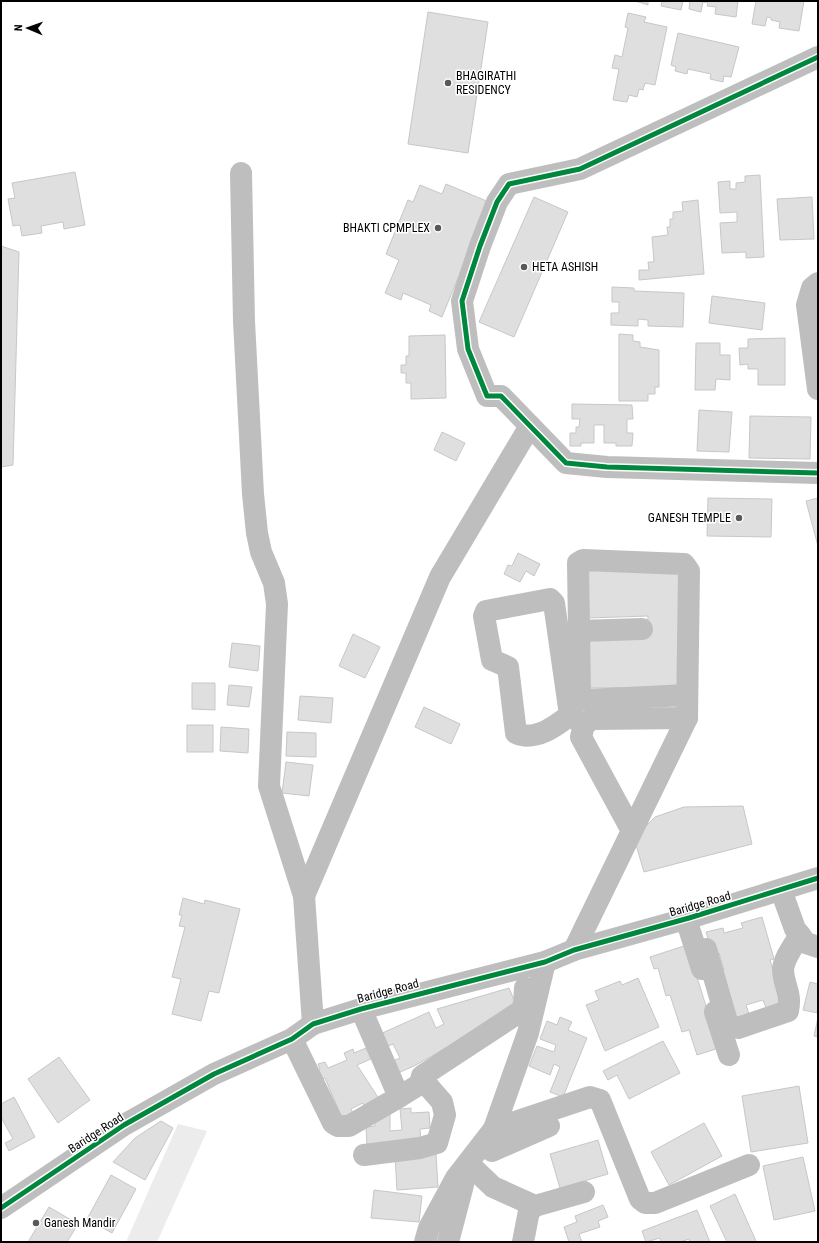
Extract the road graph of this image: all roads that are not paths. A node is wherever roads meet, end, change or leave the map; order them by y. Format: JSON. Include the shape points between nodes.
{"nodes":[{"id":1,"x":818,"y":56,"type":"edge"},
{"id":2,"x":241,"y":173,"type":"dead end"},
{"id":3,"x":818,"y":283,"type":"edge"},
{"id":4,"x":818,"y":390,"type":"edge"},
{"id":5,"x":530,"y":426,"type":"junction"},
{"id":6,"x":818,"y":473,"type":"edge"},
{"id":7,"x":642,"y":629,"type":"dead end"},
{"id":8,"x":579,"y":631,"type":"junction"},
{"id":9,"x":687,"y":695,"type":"junction"},
{"id":10,"x":687,"y":718,"type":"junction"},
{"id":11,"x":577,"y":720,"type":"junction"},
{"id":12,"x":632,"y":831,"type":"junction"},
{"id":13,"x":818,"y":878,"type":"edge"},
{"id":14,"x":781,"y":890,"type":"junction"},
{"id":15,"x":304,"y":896,"type":"junction"},
{"id":16,"x":686,"y":919,"type":"junction"},
{"id":17,"x":800,"y":935,"type":"junction"},
{"id":18,"x":818,"y":947,"type":"edge"},
{"id":19,"x":706,"y":949,"type":"dead end"},
{"id":20,"x":574,"y":950,"type":"junction"},
{"id":21,"x":545,"y":962,"type":"junction"},
{"id":22,"x":524,"y":967,"type":"junction"},
{"id":23,"x":361,"y":1009,"type":"junction"},
{"id":24,"x":313,"y":1024,"type":"junction"},
{"id":25,"x":292,"y":1039,"type":"junction"},
{"id":26,"x":728,"y":1054,"type":"dead end"},
{"id":27,"x":420,"y":1084,"type":"junction"},
{"id":28,"x":400,"y":1097,"type":"junction"},
{"id":29,"x":549,"y":1126,"type":"dead end"},
{"id":30,"x":494,"y":1129,"type":"junction"},
{"id":31,"x":492,"y":1151,"type":"junction"},
{"id":32,"x":364,"y":1155,"type":"dead end"},
{"id":33,"x":749,"y":1165,"type":"dead end"},
{"id":34,"x":473,"y":1168,"type":"junction"},
{"id":35,"x":584,"y":1192,"type":"dead end"},
{"id":36,"x":534,"y":1206,"type":"junction"},
{"id":37,"x":1,"y":1208,"type":"edge"},
{"id":38,"x":426,"y":1242,"type":"edge"},
{"id":39,"x":448,"y":1242,"type":"edge"},
{"id":40,"x":523,"y":1242,"type":"edge"}],
"edges":[{"from":1,"to":5,"type":"street","via":[[580,169],[508,184],[480,246],[462,301],[468,349],[487,396],[501,396]]},
{"from":2,"to":15,"type":"street","via":[[244,309],[253,494],[257,534],[261,552],[274,583],[277,604],[269,786]]},
{"from":3,"to":4,"type":"street","via":[[812,288],[807,305]]},
{"from":5,"to":6,"type":"street","via":[[566,463],[607,467]]},
{"from":5,"to":15,"type":"street","via":[[440,577]]},
{"from":7,"to":8,"type":"street"},
{"from":8,"to":9,"type":"street","via":[[580,695],[586,700]]},
{"from":8,"to":9,"type":"street","via":[[578,563],[583,560],[684,564],[690,571]]},
{"from":9,"to":10,"type":"street"},
{"from":10,"to":11,"type":"street"},
{"from":10,"to":12,"type":"street"},
{"from":11,"to":11,"type":"street","via":[[554,603],[550,599],[486,611],[484,616],[492,660],[508,667],[516,733],[521,736],[541,733]]},
{"from":11,"to":12,"type":"street","via":[[581,737]]},
{"from":12,"to":20,"type":"street"},
{"from":13,"to":14,"type":"street","name":"Baridge Road"},
{"from":14,"to":16,"type":"street","name":"Baridge Road"},
{"from":14,"to":17,"type":"street","via":[[795,929]]},
{"from":15,"to":24,"type":"street"},
{"from":16,"to":20,"type":"street","name":"Baridge Road"},
{"from":16,"to":26,"type":"street"},
{"from":17,"to":18,"type":"street","via":[[806,943]]},
{"from":17,"to":19,"type":"street","via":[[783,968],[791,1000],[788,1011],[738,1028],[728,1025]]},
{"from":20,"to":21,"type":"street","name":"Baridge Road"},
{"from":21,"to":22,"type":"street","name":"Baridge Road"},
{"from":21,"to":30,"type":"street","via":[[528,1033]]},
{"from":22,"to":23,"type":"street","name":"Baridge Road"},
{"from":22,"to":27,"type":"street","via":[[525,998],[521,1011],[422,1076]]},
{"from":23,"to":24,"type":"street","name":"Baridge Road"},
{"from":23,"to":28,"type":"street"},
{"from":24,"to":25,"type":"street","name":"Baridge Road"},
{"from":25,"to":28,"type":"street","via":[[333,1123],[338,1126],[349,1126]]},
{"from":25,"to":37,"type":"street","name":"Baridge Road","via":[[214,1074],[124,1125]]},
{"from":27,"to":28,"type":"street"},
{"from":27,"to":32,"type":"street","via":[[428,1086],[442,1102],[445,1115],[437,1142],[420,1148]]},
{"from":29,"to":31,"type":"street"},
{"from":30,"to":31,"type":"street"},
{"from":30,"to":33,"type":"street","via":[[590,1097],[600,1100],[640,1199],[646,1203],[655,1203]]},
{"from":30,"to":38,"type":"street","via":[[456,1178],[429,1228]]},
{"from":31,"to":34,"type":"street"},
{"from":34,"to":36,"type":"street","via":[[493,1187]]},
{"from":34,"to":39,"type":"street","via":[[465,1178],[460,1191]]},
{"from":35,"to":36,"type":"street"},
{"from":36,"to":40,"type":"street","via":[[529,1211]]}]}
